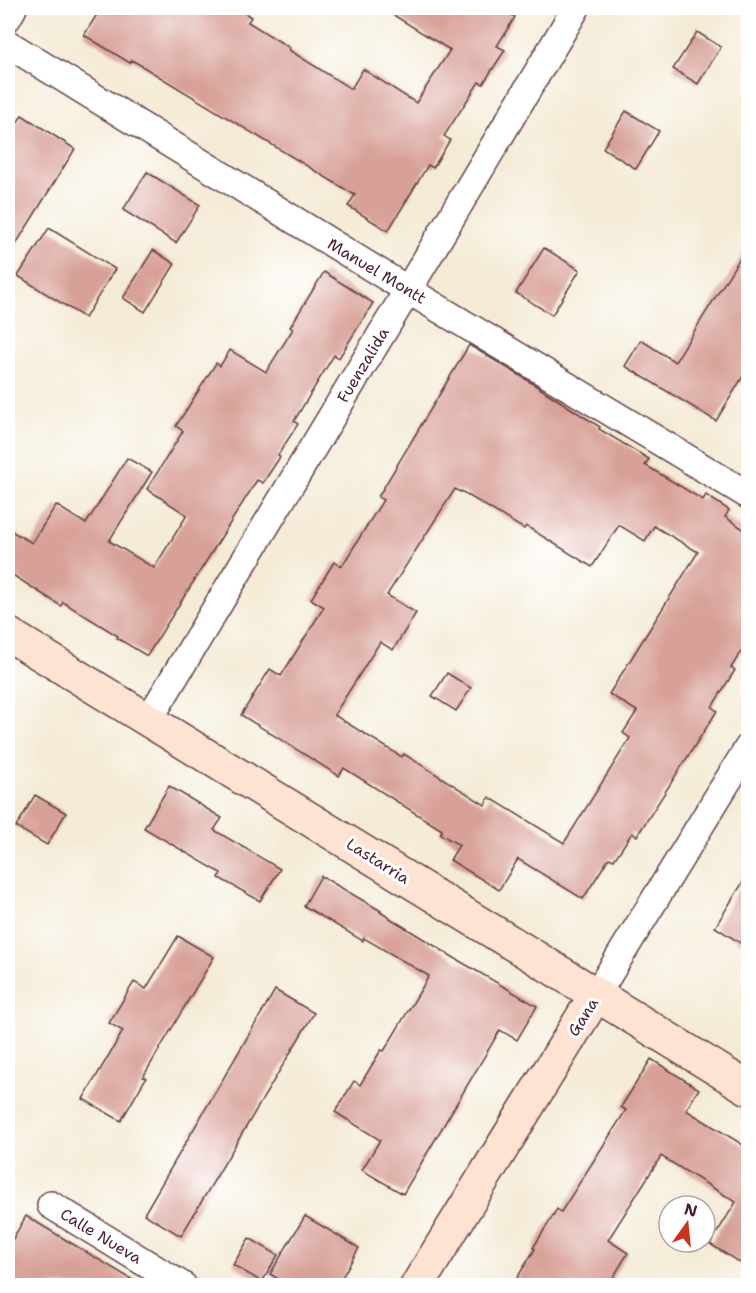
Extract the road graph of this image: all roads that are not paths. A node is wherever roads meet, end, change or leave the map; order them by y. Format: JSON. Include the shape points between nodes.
{"nodes":[{"id":1,"x":13,"y":8,"type":"edge"},
{"id":2,"x":576,"y":8,"type":"edge"},
{"id":3,"x":8,"y":16,"type":"edge"},
{"id":4,"x":8,"y":44,"type":"edge"},
{"id":5,"x":408,"y":290,"type":"junction"},
{"id":6,"x":748,"y":495,"type":"edge"},
{"id":7,"x":8,"y":634,"type":"edge"},
{"id":8,"x":148,"y":721,"type":"junction"},
{"id":9,"x":748,"y":748,"type":"edge"},
{"id":10,"x":596,"y":995,"type":"junction"},
{"id":11,"x":748,"y":1088,"type":"edge"},
{"id":12,"x":51,"y":1205,"type":"dead end"},
{"id":13,"x":183,"y":1286,"type":"edge"},
{"id":14,"x":417,"y":1286,"type":"edge"}],
"edges":[{"from":1,"to":3,"type":"street"},
{"from":2,"to":5,"type":"street","name":"Fuenzalida"},
{"from":4,"to":5,"type":"street","name":"Manuel Montt"},
{"from":5,"to":6,"type":"street","name":"Manuel Montt"},
{"from":5,"to":8,"type":"street","name":"Fuenzalida"},
{"from":7,"to":8,"type":"main road","name":"Lastarria"},
{"from":8,"to":10,"type":"main road","name":"Lastarria"},
{"from":9,"to":10,"type":"street","name":"Gana"},
{"from":10,"to":11,"type":"main road","name":"Lastarria"},
{"from":10,"to":14,"type":"main road","name":"Gana"},
{"from":12,"to":13,"type":"street","name":"Calle Nueva"}]}
